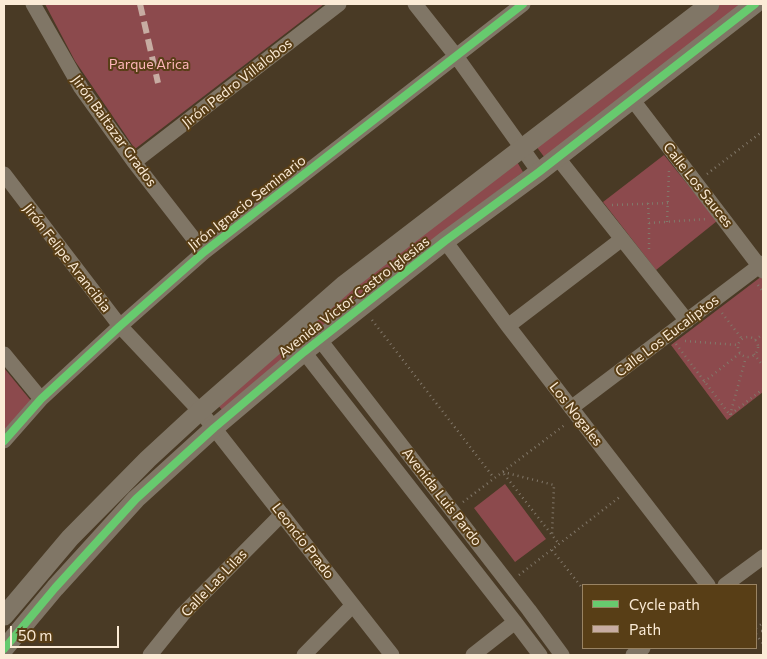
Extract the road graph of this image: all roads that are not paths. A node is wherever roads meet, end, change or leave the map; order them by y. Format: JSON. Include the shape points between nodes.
{"nodes":[{"id":1,"x":33,"y":4,"type":"edge"},
{"id":2,"x":339,"y":4,"type":"edge"},
{"id":3,"x":415,"y":4,"type":"edge"},
{"id":4,"x":523,"y":4,"type":"edge"},
{"id":5,"x":710,"y":4,"type":"edge"},
{"id":6,"x":755,"y":4,"type":"edge"},
{"id":7,"x":456,"y":56,"type":"junction"},
{"id":8,"x":632,"y":99,"type":"junction"},
{"id":9,"x":521,"y":148,"type":"junction"},
{"id":10,"x":557,"y":157,"type":"junction"},
{"id":11,"x":134,"y":162,"type":"junction"},
{"id":12,"x":539,"y":172,"type":"junction"},
{"id":13,"x":4,"y":175,"type":"edge"},
{"id":14,"x":622,"y":239,"type":"junction"},
{"id":15,"x":445,"y":242,"type":"junction"},
{"id":16,"x":204,"y":252,"type":"junction"},
{"id":17,"x":761,"y":271,"type":"edge"},
{"id":18,"x":687,"y":321,"type":"junction"},
{"id":19,"x":120,"y":326,"type":"junction"},
{"id":20,"x":508,"y":326,"type":"junction"},
{"id":21,"x":320,"y":340,"type":"junction"},
{"id":22,"x":304,"y":352,"type":"junction"},
{"id":23,"x":4,"y":354,"type":"edge"},
{"id":24,"x":41,"y":399,"type":"junction"},
{"id":25,"x":200,"y":410,"type":"junction"},
{"id":26,"x":574,"y":412,"type":"junction"},
{"id":27,"x":214,"y":428,"type":"junction"},
{"id":28,"x":4,"y":441,"type":"edge"},
{"id":29,"x":282,"y":514,"type":"junction"},
{"id":30,"x":763,"y":557,"type":"edge"},
{"id":31,"x":707,"y":584,"type":"edge"},
{"id":32,"x":727,"y":584,"type":"edge"},
{"id":33,"x":353,"y":605,"type":"junction"},
{"id":34,"x":4,"y":616,"type":"edge"},
{"id":35,"x":515,"y":622,"type":"junction"},
{"id":36,"x":4,"y":649,"type":"edge"},
{"id":37,"x":150,"y":655,"type":"edge"},
{"id":38,"x":304,"y":655,"type":"edge"},
{"id":39,"x":392,"y":655,"type":"edge"},
{"id":40,"x":473,"y":655,"type":"edge"},
{"id":41,"x":540,"y":655,"type":"edge"},
{"id":42,"x":562,"y":655,"type":"edge"}],
"edges":[{"from":1,"to":11,"type":"street","name":"Jirón Baltazar Grados","via":[[81,88]]},
{"from":2,"to":11,"type":"street","name":"Jirón Pedro Villalobos"},
{"from":3,"to":7,"type":"street"},
{"from":4,"to":7,"type":"street","name":"Jirón Ignacio Seminario"},
{"from":5,"to":9,"type":"street","name":"Avenida Victor Castro Iglesias"},
{"from":6,"to":8,"type":"street","name":"Avenida Victor Castro Iglesias"},
{"from":7,"to":9,"type":"street"},
{"from":7,"to":16,"type":"street","name":"Jirón Ignacio Seminario"},
{"from":8,"to":10,"type":"street","name":"Avenida Victor Castro Iglesias"},
{"from":8,"to":17,"type":"street","name":"Calle Los Sauces"},
{"from":9,"to":12,"type":"street"},
{"from":9,"to":25,"type":"street","name":"Avenida Victor Castro Iglesias","via":[[345,284]]},
{"from":10,"to":12,"type":"street","name":"Avenida Victor Castro Iglesias"},
{"from":10,"to":14,"type":"street"},
{"from":11,"to":16,"type":"street","name":"Jirón Baltazar Grados"},
{"from":12,"to":15,"type":"street","name":"Avenida Victor Castro Iglesias"},
{"from":13,"to":19,"type":"street","name":"Jirón Felipe Arancibia"},
{"from":14,"to":18,"type":"street"},
{"from":14,"to":20,"type":"street"},
{"from":15,"to":20,"type":"street","name":"Los Nogales"},
{"from":15,"to":21,"type":"street","name":"Avenida Victor Castro Iglesias"},
{"from":16,"to":19,"type":"street","name":"Jirón Ignacio Seminario"},
{"from":17,"to":18,"type":"street","name":"Calle Los Eucaliptos"},
{"from":18,"to":26,"type":"street","name":"Calle Los Eucaliptos"},
{"from":19,"to":24,"type":"street","name":"Jirón Ignacio Seminario"},
{"from":19,"to":25,"type":"street","name":"Jirón Felipe Arancibia"},
{"from":20,"to":26,"type":"street","name":"Los Nogales"},
{"from":21,"to":22,"type":"street","name":"Avenida Victor Castro Iglesias"},
{"from":21,"to":42,"type":"street","name":"Avenida Luis Pardo"},
{"from":22,"to":27,"type":"street","name":"Avenida Victor Castro Iglesias"},
{"from":22,"to":35,"type":"street","name":"Avenida Luis Pardo"},
{"from":23,"to":24,"type":"street"},
{"from":24,"to":28,"type":"street","name":"Jirón Ignacio Seminario"},
{"from":25,"to":27,"type":"street","name":"Jirón Felipe Arancibia"},
{"from":25,"to":34,"type":"street","name":"Avenida Victor Castro Iglesias","via":[[70,538]]},
{"from":26,"to":31,"type":"street","name":"Los Nogales"},
{"from":27,"to":29,"type":"street","name":"Leoncio Prado"},
{"from":27,"to":36,"type":"street","name":"Avenida Victor Castro Iglesias","via":[[136,499]]},
{"from":29,"to":33,"type":"street","name":"Leoncio Prado"},
{"from":29,"to":37,"type":"street","name":"Calle Las Lilas","via":[[183,614]]},
{"from":30,"to":32,"type":"street"},
{"from":33,"to":38,"type":"street"},
{"from":33,"to":39,"type":"street","name":"Leoncio Prado"},
{"from":35,"to":40,"type":"street"},
{"from":35,"to":41,"type":"street","name":"Avenida Luis Pardo"}]}
